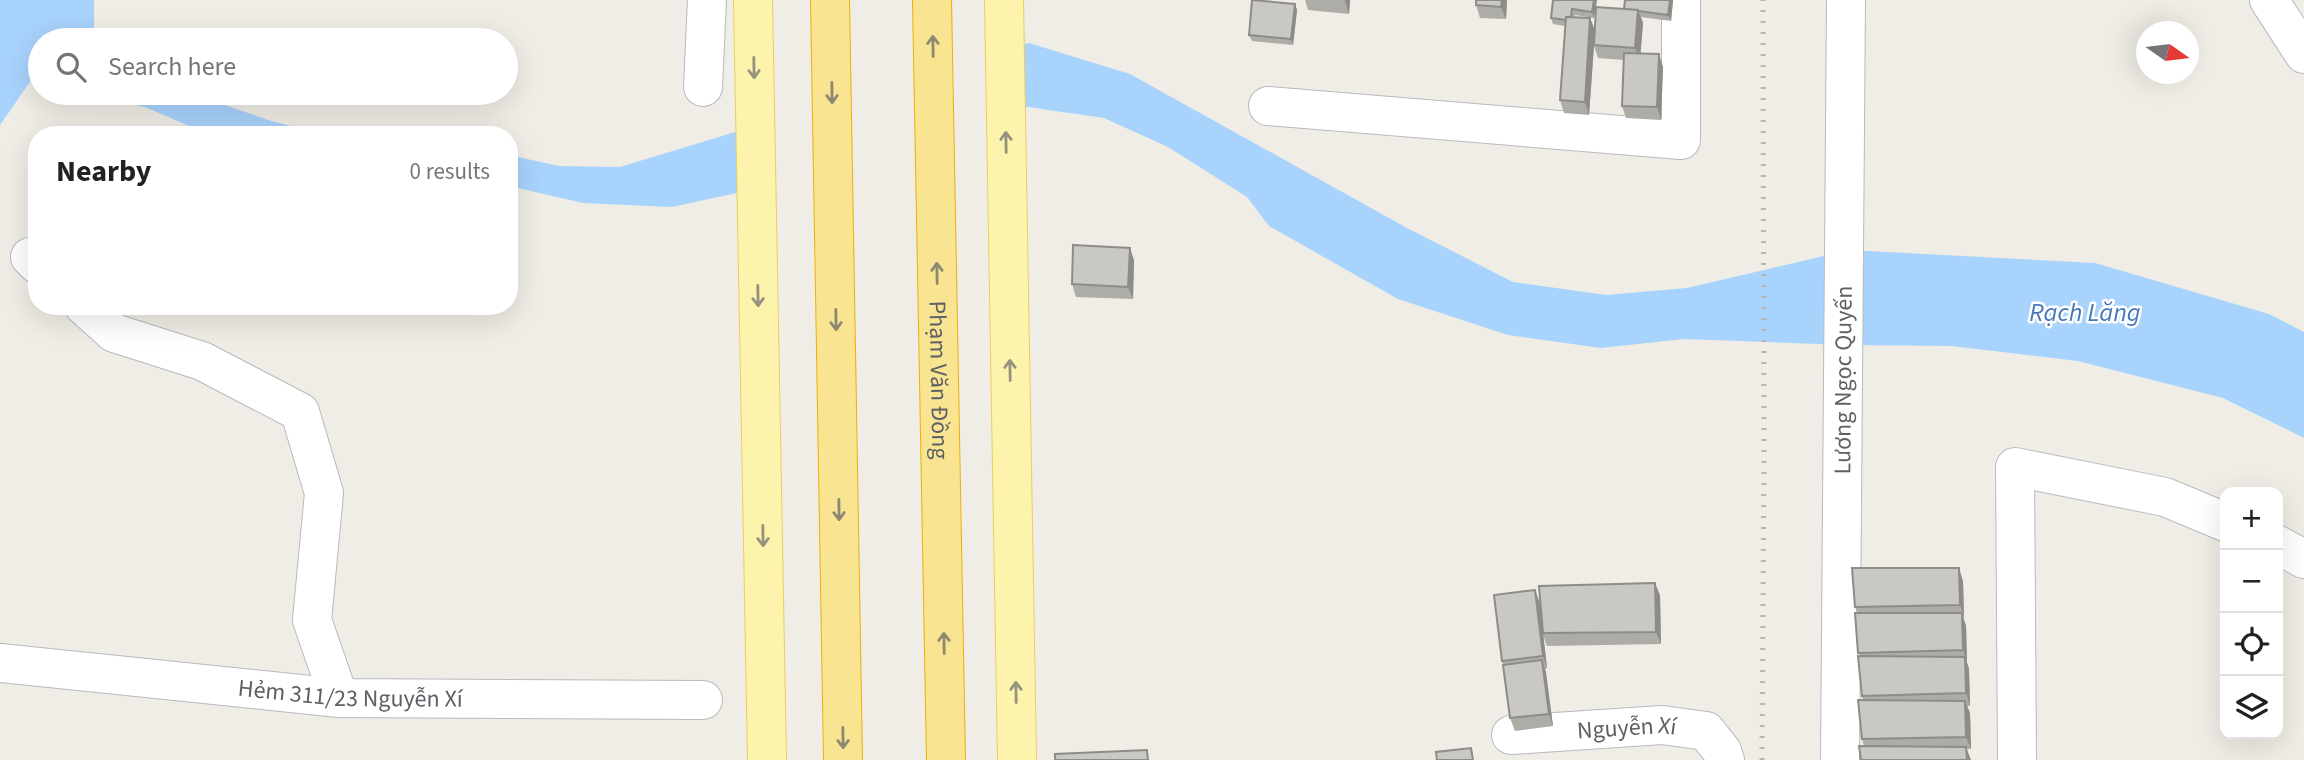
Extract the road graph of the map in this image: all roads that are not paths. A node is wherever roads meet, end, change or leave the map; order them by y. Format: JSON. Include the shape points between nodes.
{"nodes":[{"id":1,"x":707,"y":0,"type":"edge"},
{"id":2,"x":753,"y":0,"type":"edge"},
{"id":3,"x":830,"y":0,"type":"edge"},
{"id":4,"x":932,"y":0,"type":"edge"},
{"id":5,"x":1004,"y":0,"type":"edge"},
{"id":6,"x":1681,"y":0,"type":"edge"},
{"id":7,"x":1846,"y":0,"type":"edge"},
{"id":8,"x":2269,"y":0,"type":"edge"},
{"id":9,"x":2304,"y":54,"type":"edge"},
{"id":10,"x":703,"y":86,"type":"dead end"},
{"id":11,"x":1268,"y":106,"type":"dead end"},
{"id":12,"x":94,"y":315,"type":"edge"},
{"id":13,"x":2220,"y":520,"type":"edge"},
{"id":14,"x":2283,"y":548,"type":"edge"},
{"id":15,"x":2304,"y":559,"type":"edge"},
{"id":16,"x":0,"y":663,"type":"edge"},
{"id":17,"x":339,"y":698,"type":"junction"},
{"id":18,"x":703,"y":700,"type":"dead end"},
{"id":19,"x":1511,"y":735,"type":"edge"},
{"id":20,"x":767,"y":760,"type":"edge"},
{"id":21,"x":843,"y":760,"type":"edge"},
{"id":22,"x":946,"y":760,"type":"edge"},
{"id":23,"x":1017,"y":760,"type":"edge"},
{"id":24,"x":1725,"y":760,"type":"edge"},
{"id":25,"x":1840,"y":760,"type":"edge"},
{"id":26,"x":2017,"y":760,"type":"edge"}],
"edges":[{"from":1,"to":10,"type":"street"},
{"from":2,"to":20,"type":"main road","one_way":true},
{"from":3,"to":21,"type":"highway","one_way":true},
{"from":22,"to":4,"type":"highway","name":"Phạm Văn Đồng","one_way":true},
{"from":23,"to":5,"type":"main road","one_way":true},
{"from":6,"to":11,"type":"street","via":[[1681,140]]},
{"from":7,"to":25,"type":"street","name":"Lương Ngọc Quyến"},
{"from":8,"to":9,"type":"street"},
{"from":12,"to":17,"type":"street","via":[[114,333],[202,360],[300,412],[324,493],[312,620]]},
{"from":13,"to":26,"type":"street","via":[[2165,497],[2015,467]]},
{"from":14,"to":15,"type":"street"},
{"from":16,"to":17,"type":"street","name":"Hẻm 311/23 Nguyễn Xí"},
{"from":17,"to":18,"type":"street","name":"Hẻm 311/23 Nguyễn Xí"},
{"from":19,"to":24,"type":"street","name":"Nguyễn Xí","via":[[1662,724],[1706,730]]}]}
